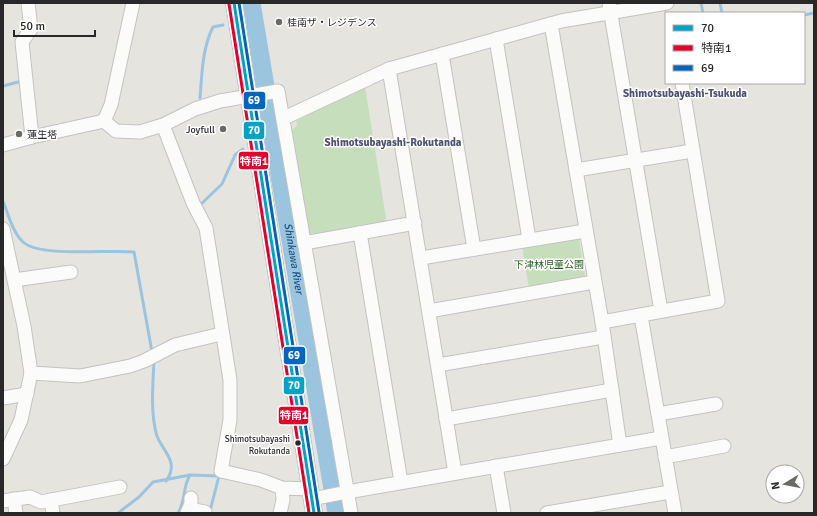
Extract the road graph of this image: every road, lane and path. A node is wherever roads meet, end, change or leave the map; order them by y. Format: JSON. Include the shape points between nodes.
{"nodes":[{"id":1,"x":28,"y":3,"type":"edge"},
{"id":2,"x":133,"y":3,"type":"edge"},
{"id":3,"x":234,"y":3,"type":"edge"},
{"id":4,"x":668,"y":3,"type":"edge"},
{"id":5,"x":610,"y":8,"type":"edge"},
{"id":6,"x":551,"y":24,"type":"junction"},
{"id":7,"x":496,"y":39,"type":"junction"},
{"id":8,"x":442,"y":54,"type":"junction"},
{"id":9,"x":389,"y":69,"type":"junction"},
{"id":10,"x":682,"y":84,"type":"edge"},
{"id":11,"x":260,"y":94,"type":"junction"},
{"id":12,"x":284,"y":118,"type":"junction"},
{"id":13,"x":104,"y":121,"type":"junction"},
{"id":14,"x":163,"y":125,"type":"junction"},
{"id":15,"x":32,"y":137,"type":"junction"},
{"id":16,"x":3,"y":146,"type":"edge"},
{"id":17,"x":692,"y":151,"type":"junction"},
{"id":18,"x":634,"y":160,"type":"junction"},
{"id":19,"x":576,"y":170,"type":"junction"},
{"id":20,"x":415,"y":223,"type":"junction"},
{"id":21,"x":3,"y":229,"type":"edge"},
{"id":22,"x":585,"y":231,"type":"junction"},
{"id":23,"x":360,"y":233,"type":"junction"},
{"id":24,"x":529,"y":239,"type":"junction"},
{"id":25,"x":304,"y":243,"type":"junction"},
{"id":26,"x":474,"y":249,"type":"junction"},
{"id":27,"x":421,"y":258,"type":"junction"},
{"id":28,"x":71,"y":272,"type":"dead end"},
{"id":29,"x":14,"y":280,"type":"junction"},
{"id":30,"x":594,"y":282,"type":"junction"},
{"id":31,"x":429,"y":311,"type":"junction"},
{"id":32,"x":660,"y":311,"type":"junction"},
{"id":33,"x":640,"y":316,"type":"junction"},
{"id":34,"x":602,"y":322,"type":"junction"},
{"id":35,"x":221,"y":334,"type":"junction"},
{"id":36,"x":604,"y":337,"type":"junction"},
{"id":37,"x":438,"y":365,"type":"junction"},
{"id":38,"x":31,"y":373,"type":"junction"},
{"id":39,"x":612,"y":390,"type":"junction"},
{"id":40,"x":27,"y":394,"type":"junction"},
{"id":41,"x":3,"y":398,"type":"edge"},
{"id":42,"x":716,"y":404,"type":"dead end"},
{"id":43,"x":658,"y":414,"type":"junction"},
{"id":44,"x":446,"y":419,"type":"junction"},
{"id":45,"x":661,"y":438,"type":"junction"},
{"id":46,"x":620,"y":445,"type":"junction"},
{"id":47,"x":724,"y":446,"type":"dead end"},
{"id":48,"x":665,"y":457,"type":"junction"},
{"id":49,"x":3,"y":459,"type":"edge"},
{"id":50,"x":496,"y":466,"type":"junction"},
{"id":51,"x":455,"y":473,"type":"junction"},
{"id":52,"x":401,"y":482,"type":"junction"},
{"id":53,"x":120,"y":487,"type":"dead end"},
{"id":54,"x":282,"y":488,"type":"junction"},
{"id":55,"x":670,"y":492,"type":"junction"},
{"id":56,"x":339,"y":494,"type":"junction"},
{"id":57,"x":9,"y":500,"type":"edge"},
{"id":58,"x":51,"y":500,"type":"junction"},
{"id":59,"x":312,"y":500,"type":"edge"},
{"id":60,"x":189,"y":507,"type":"edge"},
{"id":61,"x":585,"y":510,"type":"edge"},
{"id":62,"x":206,"y":512,"type":"dead end"},
{"id":63,"x":16,"y":513,"type":"edge"},
{"id":64,"x":54,"y":513,"type":"edge"},
{"id":65,"x":280,"y":513,"type":"edge"},
{"id":66,"x":351,"y":513,"type":"edge"},
{"id":67,"x":504,"y":513,"type":"edge"},
{"id":68,"x":547,"y":513,"type":"edge"},
{"id":69,"x":675,"y":513,"type":"edge"}],
"edges":[{"from":1,"to":15,"type":"street","via":[[31,29],[25,38]]},
{"from":2,"to":13,"type":"street","via":[[111,105]]},
{"from":3,"to":11,"type":"street"},
{"from":4,"to":5,"type":"street"},
{"from":5,"to":6,"type":"street"},
{"from":5,"to":18,"type":"street"},
{"from":6,"to":7,"type":"street"},
{"from":6,"to":19,"type":"street"},
{"from":7,"to":8,"type":"street"},
{"from":7,"to":24,"type":"street"},
{"from":8,"to":9,"type":"street"},
{"from":8,"to":26,"type":"street"},
{"from":9,"to":12,"type":"street"},
{"from":9,"to":20,"type":"street"},
{"from":10,"to":17,"type":"street"},
{"from":11,"to":12,"type":"street","via":[[278,91]]},
{"from":11,"to":14,"type":"street","via":[[220,101],[195,109]]},
{"from":11,"to":59,"type":"street"},
{"from":12,"to":25,"type":"street"},
{"from":13,"to":14,"type":"street","via":[[116,131],[140,132]]},
{"from":13,"to":15,"type":"street"},
{"from":14,"to":35,"type":"street","via":[[206,228]]},
{"from":15,"to":16,"type":"street"},
{"from":17,"to":18,"type":"street"},
{"from":17,"to":32,"type":"street","via":[[718,301]]},
{"from":18,"to":19,"type":"street"},
{"from":18,"to":32,"type":"street"},
{"from":19,"to":22,"type":"street"},
{"from":20,"to":23,"type":"street"},
{"from":20,"to":27,"type":"street"},
{"from":21,"to":29,"type":"street"},
{"from":22,"to":24,"type":"street"},
{"from":22,"to":30,"type":"street"},
{"from":23,"to":25,"type":"street"},
{"from":23,"to":52,"type":"street"},
{"from":24,"to":26,"type":"street"},
{"from":25,"to":56,"type":"street"},
{"from":26,"to":27,"type":"street"},
{"from":27,"to":31,"type":"street"},
{"from":28,"to":29,"type":"street"},
{"from":29,"to":38,"type":"street"},
{"from":30,"to":31,"type":"street"},
{"from":30,"to":34,"type":"street"},
{"from":31,"to":37,"type":"street"},
{"from":32,"to":33,"type":"street"},
{"from":33,"to":34,"type":"street"},
{"from":33,"to":43,"type":"street"},
{"from":34,"to":36,"type":"street"},
{"from":35,"to":38,"type":"street","via":[[174,345],[130,366],[80,376]]},
{"from":35,"to":54,"type":"street","via":[[231,399],[222,471]]},
{"from":36,"to":37,"type":"street"},
{"from":36,"to":39,"type":"street"},
{"from":37,"to":44,"type":"street"},
{"from":38,"to":40,"type":"street"},
{"from":39,"to":44,"type":"street"},
{"from":39,"to":46,"type":"street"},
{"from":40,"to":41,"type":"street"},
{"from":40,"to":49,"type":"street","via":[[21,420]]},
{"from":42,"to":43,"type":"street"},
{"from":43,"to":45,"type":"street"},
{"from":44,"to":51,"type":"street"},
{"from":45,"to":46,"type":"street"},
{"from":45,"to":48,"type":"street"},
{"from":46,"to":50,"type":"street"},
{"from":47,"to":48,"type":"street"},
{"from":48,"to":55,"type":"street"},
{"from":50,"to":51,"type":"street"},
{"from":50,"to":67,"type":"street"},
{"from":51,"to":52,"type":"street"},
{"from":52,"to":56,"type":"street"},
{"from":53,"to":58,"type":"street"},
{"from":54,"to":59,"type":"street"},
{"from":54,"to":65,"type":"street"},
{"from":55,"to":61,"type":"street"},
{"from":55,"to":69,"type":"street"},
{"from":56,"to":59,"type":"street"},
{"from":56,"to":66,"type":"street"},
{"from":57,"to":58,"type":"street","via":[[30,497],[41,502]]},
{"from":57,"to":63,"type":"street"},
{"from":58,"to":64,"type":"street"},
{"from":60,"to":62,"type":"street"},
{"from":61,"to":68,"type":"street"}]}
